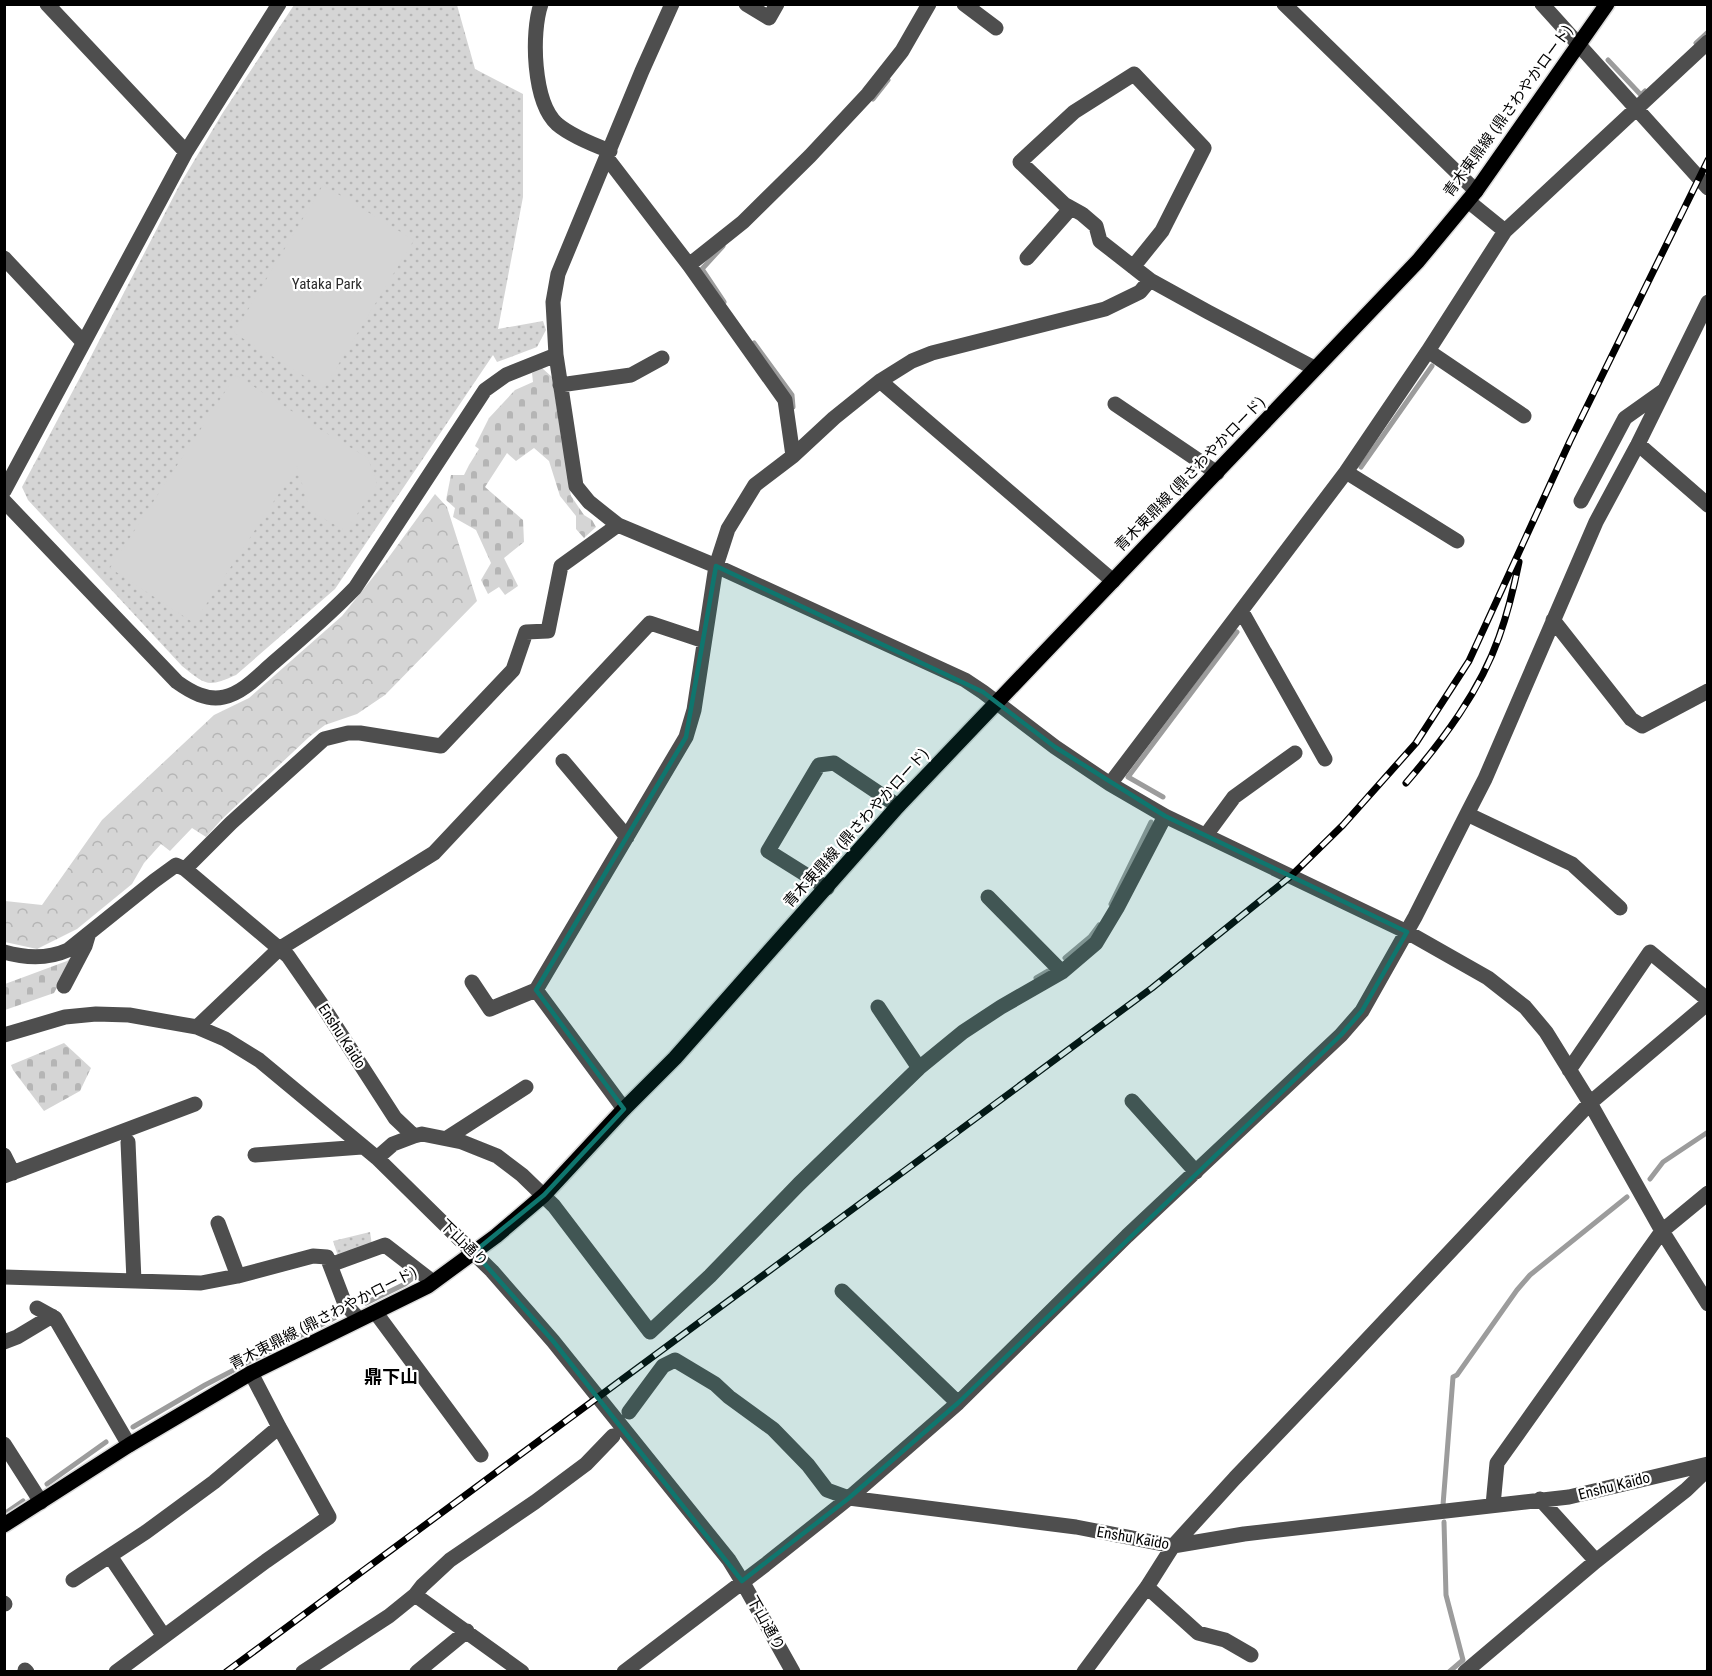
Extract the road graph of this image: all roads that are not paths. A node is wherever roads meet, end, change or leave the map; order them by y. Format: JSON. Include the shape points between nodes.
{"nodes":[{"id":1,"x":47,"y":4,"type":"edge"},
{"id":2,"x":279,"y":4,"type":"edge"},
{"id":3,"x":542,"y":4,"type":"edge"},
{"id":4,"x":672,"y":4,"type":"edge"},
{"id":5,"x":746,"y":4,"type":"edge"},
{"id":6,"x":777,"y":4,"type":"edge"},
{"id":7,"x":929,"y":4,"type":"edge"},
{"id":8,"x":964,"y":4,"type":"edge"},
{"id":9,"x":1284,"y":4,"type":"edge"},
{"id":10,"x":1542,"y":4,"type":"edge"},
{"id":11,"x":1607,"y":4,"type":"edge"},
{"id":12,"x":996,"y":28,"type":"dead end"},
{"id":13,"x":1707,"y":42,"type":"edge"},
{"id":14,"x":1579,"y":44,"type":"junction"},
{"id":15,"x":1637,"y":110,"type":"junction"},
{"id":16,"x":186,"y":152,"type":"junction"},
{"id":17,"x":609,"y":154,"type":"junction"},
{"id":18,"x":1707,"y":188,"type":"edge"},
{"id":19,"x":1472,"y":196,"type":"junction"},
{"id":20,"x":1071,"y":207,"type":"junction"},
{"id":21,"x":1504,"y":231,"type":"junction"},
{"id":22,"x":4,"y":258,"type":"edge"},
{"id":23,"x":1027,"y":258,"type":"dead end"},
{"id":24,"x":689,"y":265,"type":"junction"},
{"id":25,"x":1133,"y":267,"type":"junction"},
{"id":26,"x":1150,"y":280,"type":"junction"},
{"id":27,"x":1707,"y":302,"type":"edge"},
{"id":28,"x":83,"y":342,"type":"junction"},
{"id":29,"x":1428,"y":351,"type":"junction"},
{"id":30,"x":555,"y":355,"type":"junction"},
{"id":31,"x":662,"y":358,"type":"dead end"},
{"id":32,"x":1314,"y":368,"type":"junction"},
{"id":33,"x":880,"y":381,"type":"junction"},
{"id":34,"x":560,"y":385,"type":"junction"},
{"id":35,"x":1665,"y":390,"type":"junction"},
{"id":36,"x":1115,"y":404,"type":"dead end"},
{"id":37,"x":1524,"y":416,"type":"dead end"},
{"id":38,"x":1638,"y":444,"type":"junction"},
{"id":39,"x":793,"y":456,"type":"junction"},
{"id":40,"x":1346,"y":472,"type":"junction"},
{"id":41,"x":1216,"y":473,"type":"junction"},
{"id":42,"x":4,"y":491,"type":"edge"},
{"id":43,"x":4,"y":501,"type":"edge"},
{"id":44,"x":1581,"y":501,"type":"dead end"},
{"id":45,"x":1707,"y":505,"type":"edge"},
{"id":46,"x":618,"y":525,"type":"junction"},
{"id":47,"x":1457,"y":541,"type":"dead end"},
{"id":48,"x":716,"y":566,"type":"junction"},
{"id":49,"x":1113,"y":581,"type":"junction"},
{"id":50,"x":1242,"y":612,"type":"junction"},
{"id":51,"x":1553,"y":620,"type":"junction"},
{"id":52,"x":704,"y":640,"type":"junction"},
{"id":53,"x":1707,"y":691,"type":"edge"},
{"id":54,"x":996,"y":702,"type":"junction"},
{"id":55,"x":1295,"y":753,"type":"dead end"},
{"id":56,"x":1325,"y":759,"type":"dead end"},
{"id":57,"x":563,"y":762,"type":"dead end"},
{"id":58,"x":1110,"y":784,"type":"junction"},
{"id":59,"x":898,"y":806,"type":"junction"},
{"id":60,"x":1467,"y":814,"type":"junction"},
{"id":61,"x":1166,"y":816,"type":"junction"},
{"id":62,"x":1206,"y":835,"type":"junction"},
{"id":63,"x":627,"y":837,"type":"junction"},
{"id":64,"x":185,"y":869,"type":"junction"},
{"id":65,"x":827,"y":888,"type":"junction"},
{"id":66,"x":988,"y":897,"type":"dead end"},
{"id":67,"x":1620,"y":909,"type":"dead end"},
{"id":68,"x":1407,"y":932,"type":"junction"},
{"id":69,"x":89,"y":933,"type":"junction"},
{"id":70,"x":279,"y":949,"type":"junction"},
{"id":71,"x":4,"y":952,"type":"edge"},
{"id":72,"x":1062,"y":972,"type":"junction"},
{"id":73,"x":472,"y":982,"type":"dead end"},
{"id":74,"x":64,"y":986,"type":"dead end"},
{"id":75,"x":536,"y":990,"type":"junction"},
{"id":76,"x":1707,"y":1001,"type":"edge"},
{"id":77,"x":878,"y":1007,"type":"dead end"},
{"id":78,"x":197,"y":1027,"type":"junction"},
{"id":79,"x":4,"y":1035,"type":"edge"},
{"id":80,"x":919,"y":1068,"type":"junction"},
{"id":81,"x":1569,"y":1070,"type":"junction"},
{"id":82,"x":526,"y":1087,"type":"dead end"},
{"id":83,"x":1132,"y":1101,"type":"dead end"},
{"id":84,"x":1590,"y":1103,"type":"junction"},
{"id":85,"x":195,"y":1104,"type":"dead end"},
{"id":86,"x":624,"y":1109,"type":"junction"},
{"id":87,"x":414,"y":1136,"type":"junction"},
{"id":88,"x":447,"y":1138,"type":"junction"},
{"id":89,"x":128,"y":1142,"type":"dead end"},
{"id":90,"x":362,"y":1147,"type":"junction"},
{"id":91,"x":4,"y":1155,"type":"edge"},
{"id":92,"x":255,"y":1155,"type":"dead end"},
{"id":93,"x":376,"y":1158,"type":"junction"},
{"id":94,"x":1196,"y":1172,"type":"junction"},
{"id":95,"x":9,"y":1174,"type":"edge"},
{"id":96,"x":1707,"y":1193,"type":"edge"},
{"id":97,"x":543,"y":1195,"type":"junction"},
{"id":98,"x":218,"y":1223,"type":"dead end"},
{"id":99,"x":1662,"y":1231,"type":"junction"},
{"id":100,"x":474,"y":1252,"type":"junction"},
{"id":101,"x":330,"y":1265,"type":"junction"},
{"id":102,"x":238,"y":1276,"type":"junction"},
{"id":103,"x":4,"y":1277,"type":"edge"},
{"id":104,"x":134,"y":1281,"type":"junction"},
{"id":105,"x":433,"y":1282,"type":"junction"},
{"id":106,"x":842,"y":1291,"type":"dead end"},
{"id":107,"x":1707,"y":1304,"type":"edge"},
{"id":108,"x":37,"y":1308,"type":"dead end"},
{"id":109,"x":376,"y":1313,"type":"junction"},
{"id":110,"x":52,"y":1316,"type":"junction"},
{"id":111,"x":359,"y":1319,"type":"junction"},
{"id":112,"x":4,"y":1342,"type":"edge"},
{"id":113,"x":251,"y":1372,"type":"junction"},
{"id":114,"x":958,"y":1403,"type":"junction"},
{"id":115,"x":629,"y":1412,"type":"dead end"},
{"id":116,"x":279,"y":1427,"type":"junction"},
{"id":117,"x":613,"y":1436,"type":"dead end"},
{"id":118,"x":4,"y":1444,"type":"edge"},
{"id":119,"x":129,"y":1445,"type":"junction"},
{"id":120,"x":481,"y":1455,"type":"dead end"},
{"id":121,"x":1707,"y":1464,"type":"edge"},
{"id":122,"x":1707,"y":1469,"type":"edge"},
{"id":123,"x":849,"y":1498,"type":"junction"},
{"id":124,"x":1540,"y":1499,"type":"junction"},
{"id":125,"x":41,"y":1502,"type":"junction"},
{"id":126,"x":1493,"y":1505,"type":"junction"},
{"id":127,"x":4,"y":1525,"type":"edge"},
{"id":128,"x":1173,"y":1546,"type":"junction"},
{"id":129,"x":110,"y":1557,"type":"junction"},
{"id":130,"x":1596,"y":1561,"type":"junction"},
{"id":131,"x":73,"y":1580,"type":"dead end"},
{"id":132,"x":742,"y":1581,"type":"junction"},
{"id":133,"x":1147,"y":1587,"type":"junction"},
{"id":134,"x":415,"y":1595,"type":"junction"},
{"id":135,"x":467,"y":1631,"type":"junction"},
{"id":136,"x":163,"y":1635,"type":"junction"},
{"id":137,"x":1251,"y":1654,"type":"dead end"},
{"id":138,"x":116,"y":1671,"type":"edge"},
{"id":139,"x":303,"y":1671,"type":"edge"},
{"id":140,"x":417,"y":1671,"type":"edge"},
{"id":141,"x":522,"y":1671,"type":"edge"},
{"id":142,"x":624,"y":1671,"type":"edge"},
{"id":143,"x":793,"y":1671,"type":"edge"},
{"id":144,"x":1084,"y":1671,"type":"edge"},
{"id":145,"x":1465,"y":1671,"type":"edge"}],
"edges":[{"from":1,"to":16,"type":"street"},
{"from":2,"to":16,"type":"street"},
{"from":3,"to":17,"type":"street","via":[[536,44],[537,75],[545,109],[555,123]]},
{"from":4,"to":17,"type":"street"},
{"from":5,"to":6,"type":"street","via":[[769,18]]},
{"from":7,"to":24,"type":"street","via":[[902,51],[868,94],[743,222]]},
{"from":8,"to":12,"type":"street"},
{"from":9,"to":19,"type":"street"},
{"from":10,"to":14,"type":"street"},
{"from":11,"to":14,"type":"main road","name":"青木東鼎線 (鼎さわやかロード)"},
{"from":13,"to":15,"type":"street"},
{"from":14,"to":15,"type":"street"},
{"from":14,"to":19,"type":"main road","name":"青木東鼎線 (鼎さわやかロード)"},
{"from":15,"to":18,"type":"street"},
{"from":15,"to":21,"type":"street"},
{"from":16,"to":28,"type":"street"},
{"from":17,"to":24,"type":"street"},
{"from":17,"to":30,"type":"street","via":[[558,274],[553,302]]},
{"from":19,"to":21,"type":"street"},
{"from":19,"to":32,"type":"main road","name":"青木東鼎線 (鼎さわやかロード)","via":[[1418,261]]},
{"from":20,"to":23,"type":"street"},
{"from":20,"to":25,"type":"street","via":[[1096,225],[1100,241]]},
{"from":20,"to":25,"type":"street","via":[[1020,162],[1074,112],[1134,74],[1204,148],[1162,231]]},
{"from":21,"to":29,"type":"street"},
{"from":22,"to":28,"type":"street"},
{"from":24,"to":39,"type":"street","via":[[785,400]]},
{"from":25,"to":26,"type":"street"},
{"from":26,"to":32,"type":"street"},
{"from":26,"to":33,"type":"street","via":[[1140,292],[1104,309],[932,353]]},
{"from":27,"to":35,"type":"street"},
{"from":28,"to":42,"type":"street"},
{"from":29,"to":37,"type":"street"},
{"from":29,"to":40,"type":"street"},
{"from":30,"to":34,"type":"street"},
{"from":30,"to":43,"type":"street","via":[[506,375],[485,390],[355,588],[332,613],[245,687],[226,697],[214,699],[192,693],[177,682]]},
{"from":31,"to":34,"type":"street","via":[[631,375]]},
{"from":32,"to":41,"type":"main road","name":"青木東鼎線 (鼎さわやかロード)"},
{"from":33,"to":39,"type":"street"},
{"from":33,"to":49,"type":"street"},
{"from":34,"to":46,"type":"street","via":[[576,486]]},
{"from":35,"to":38,"type":"street"},
{"from":35,"to":44,"type":"street","via":[[1625,418]]},
{"from":36,"to":41,"type":"street"},
{"from":38,"to":45,"type":"street"},
{"from":38,"to":51,"type":"street","via":[[1596,522]]},
{"from":39,"to":48,"type":"street","via":[[755,485],[728,529]]},
{"from":40,"to":47,"type":"street"},
{"from":40,"to":50,"type":"street"},
{"from":41,"to":49,"type":"main road","name":"青木東鼎線 (鼎さわやかロード)"},
{"from":46,"to":48,"type":"street"},
{"from":46,"to":64,"type":"street","via":[[561,566],[548,631],[526,632],[513,670],[441,746],[360,733],[324,739]]},
{"from":48,"to":52,"type":"street"},
{"from":48,"to":54,"type":"street","via":[[965,680]]},
{"from":49,"to":54,"type":"main road","name":"青木東鼎線 (鼎さわやかロード)"},
{"from":50,"to":56,"type":"street"},
{"from":50,"to":58,"type":"street"},
{"from":51,"to":53,"type":"street","via":[[1631,719],[1642,726]]},
{"from":51,"to":60,"type":"street"},
{"from":52,"to":63,"type":"street","via":[[686,737]]},
{"from":52,"to":70,"type":"street","via":[[650,622],[434,853]]},
{"from":54,"to":58,"type":"street"},
{"from":54,"to":59,"type":"main road","name":"青木東鼎線 (鼎さわやかロード)"},
{"from":55,"to":62,"type":"street","via":[[1234,797]]},
{"from":57,"to":63,"type":"street"},
{"from":58,"to":61,"type":"street"},
{"from":59,"to":65,"type":"main road","name":"青木東鼎線 (鼎さわやかロード)"},
{"from":59,"to":65,"type":"street","via":[[834,763],[819,765],[768,850]]},
{"from":60,"to":67,"type":"street","via":[[1572,864]]},
{"from":60,"to":68,"type":"street"},
{"from":61,"to":62,"type":"street"},
{"from":61,"to":72,"type":"street","via":[[1096,943]]},
{"from":62,"to":68,"type":"street"},
{"from":63,"to":75,"type":"street"},
{"from":64,"to":69,"type":"street","via":[[176,865]]},
{"from":64,"to":70,"type":"street","name":"Enshu Kaido"},
{"from":65,"to":86,"type":"main road","name":"青木東鼎線 (鼎さわやかロード)","via":[[675,1058]]},
{"from":66,"to":72,"type":"street"},
{"from":68,"to":81,"type":"street","via":[[1488,978],[1526,1007]]},
{"from":68,"to":94,"type":"street","via":[[1362,1011]]},
{"from":69,"to":71,"type":"street","via":[[56,956]]},
{"from":69,"to":74,"type":"street"},
{"from":70,"to":78,"type":"street"},
{"from":70,"to":87,"type":"street","name":"Enshu Kaido","via":[[322,1005],[395,1118]]},
{"from":72,"to":80,"type":"street","via":[[963,1032]]},
{"from":73,"to":75,"type":"street","via":[[490,1010]]},
{"from":75,"to":86,"type":"street"},
{"from":76,"to":81,"type":"street","via":[[1650,952]]},
{"from":76,"to":84,"type":"street"},
{"from":77,"to":80,"type":"street"},
{"from":78,"to":79,"type":"street","name":"下山通り","via":[[129,1015],[96,1014],[65,1017]]},
{"from":78,"to":90,"type":"street","name":"下山通り","via":[[259,1059]]},
{"from":80,"to":97,"type":"street","via":[[650,1332]]},
{"from":81,"to":84,"type":"street"},
{"from":82,"to":88,"type":"street"},
{"from":83,"to":94,"type":"street"},
{"from":84,"to":99,"type":"street"},
{"from":84,"to":128,"type":"street"},
{"from":85,"to":95,"type":"street"},
{"from":86,"to":97,"type":"main road","name":"青木東鼎線 (鼎さわやかロード)"},
{"from":87,"to":88,"type":"street"},
{"from":87,"to":93,"type":"street","via":[[393,1144]]},
{"from":88,"to":97,"type":"street","via":[[497,1156]]},
{"from":89,"to":104,"type":"street"},
{"from":90,"to":92,"type":"street"},
{"from":90,"to":93,"type":"street","name":"下山通り"},
{"from":91,"to":95,"type":"street"},
{"from":93,"to":100,"type":"street","name":"下山通り"},
{"from":94,"to":114,"type":"street"},
{"from":96,"to":99,"type":"street"},
{"from":97,"to":100,"type":"main road","name":"青木東鼎線 (鼎さわやかロード)"},
{"from":98,"to":102,"type":"street"},
{"from":99,"to":107,"type":"street"},
{"from":99,"to":126,"type":"street","via":[[1497,1463]]},
{"from":100,"to":105,"type":"main road","name":"青木東鼎線 (鼎さわやかロード)"},
{"from":100,"to":132,"type":"street","name":"下山通り","via":[[554,1341]]},
{"from":101,"to":102,"type":"street","via":[[327,1257],[313,1256]]},
{"from":101,"to":105,"type":"street","via":[[385,1245]]},
{"from":101,"to":111,"type":"street","via":[[345,1304]]},
{"from":102,"to":104,"type":"street","via":[[201,1283]]},
{"from":103,"to":104,"type":"street"},
{"from":105,"to":109,"type":"main road","name":"青木東鼎線 (鼎さわやかロード)"},
{"from":106,"to":114,"type":"street"},
{"from":108,"to":110,"type":"street"},
{"from":109,"to":111,"type":"main road","name":"青木東鼎線 (鼎さわやかロード)"},
{"from":109,"to":120,"type":"street"},
{"from":110,"to":112,"type":"street"},
{"from":110,"to":119,"type":"street"},
{"from":111,"to":113,"type":"main road","name":"青木東鼎線 (鼎さわやかロード)"},
{"from":113,"to":116,"type":"street"},
{"from":113,"to":119,"type":"main road","name":"青木東鼎線 (鼎さわやかロード)"},
{"from":114,"to":123,"type":"street"},
{"from":115,"to":123,"type":"street","name":"Enshu Kaido","via":[[663,1366],[675,1360],[715,1384],[773,1429],[826,1490]]},
{"from":116,"to":129,"type":"street","via":[[214,1482]]},
{"from":116,"to":136,"type":"street","via":[[329,1517]]},
{"from":117,"to":134,"type":"street","via":[[586,1464],[450,1560]]},
{"from":118,"to":125,"type":"street"},
{"from":119,"to":125,"type":"main road","name":"青木東鼎線 (鼎さわやかロード)"},
{"from":121,"to":124,"type":"street","name":"Enshu Kaido","via":[[1569,1497]]},
{"from":122,"to":130,"type":"street"},
{"from":123,"to":128,"type":"street","name":"Enshu Kaido","via":[[1076,1527]]},
{"from":123,"to":132,"type":"street"},
{"from":124,"to":126,"type":"street","name":"Enshu Kaido"},
{"from":124,"to":130,"type":"street"},
{"from":125,"to":127,"type":"main road","name":"青木東鼎線 (鼎さわやかロード)"},
{"from":126,"to":128,"type":"street","name":"Enshu Kaido"},
{"from":128,"to":133,"type":"street"},
{"from":129,"to":131,"type":"street"},
{"from":129,"to":136,"type":"street"},
{"from":130,"to":145,"type":"street"},
{"from":132,"to":142,"type":"street"},
{"from":132,"to":143,"type":"street","name":"下山通り"},
{"from":133,"to":137,"type":"street","via":[[1198,1633],[1225,1640]]},
{"from":133,"to":144,"type":"street"},
{"from":134,"to":135,"type":"street"},
{"from":134,"to":139,"type":"street"},
{"from":135,"to":140,"type":"street"},
{"from":135,"to":141,"type":"street"},
{"from":136,"to":138,"type":"street"}]}
